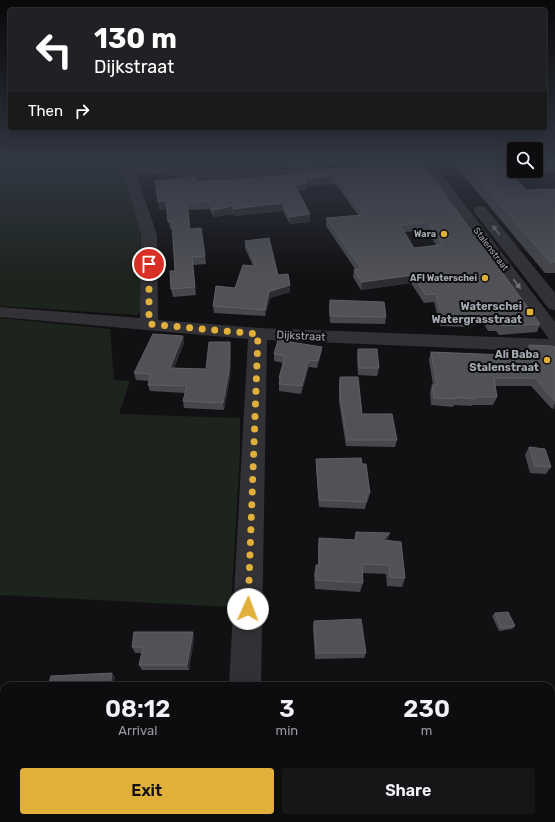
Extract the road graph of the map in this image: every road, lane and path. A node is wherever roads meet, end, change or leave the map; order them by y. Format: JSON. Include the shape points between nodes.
{"nodes":[{"id":1,"x":138,"y":200,"type":"edge"},
{"id":2,"x":464,"y":200,"type":"edge"},
{"id":3,"x":467,"y":200,"type":"edge"},
{"id":4,"x":555,"y":305,"type":"edge"},
{"id":5,"x":0,"y":312,"type":"edge"},
{"id":6,"x":547,"y":312,"type":"edge"},
{"id":7,"x":149,"y":324,"type":"junction"},
{"id":8,"x":258,"y":334,"type":"junction"},
{"id":9,"x":555,"y":335,"type":"edge"},
{"id":10,"x":555,"y":346,"type":"edge"},
{"id":11,"x":245,"y":682,"type":"edge"}],
"edges":[{"from":1,"to":7,"type":"street","via":[[149,235]]},
{"from":2,"to":6,"type":"street","name":"Stalenstraat","one_way":true},
{"from":4,"to":3,"type":"street","name":"Stalenstraat","one_way":true},
{"from":5,"to":7,"type":"street","name":"Dijkstraat"},
{"from":6,"to":9,"type":"street","name":"Stalenstraat"},
{"from":7,"to":8,"type":"street","name":"Dijkstraat"},
{"from":8,"to":10,"type":"street","name":"Dijkstraat"},
{"from":8,"to":11,"type":"street"}]}
